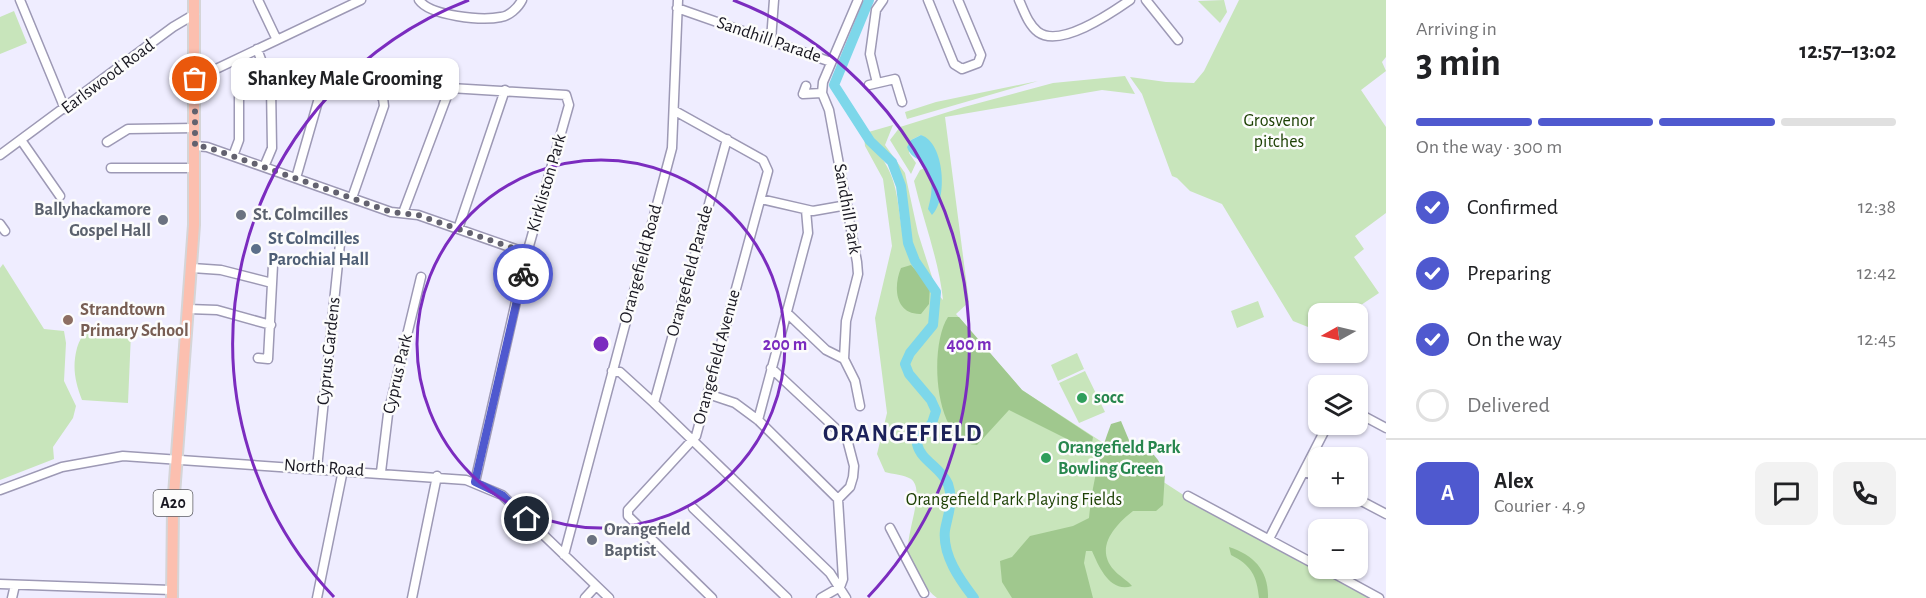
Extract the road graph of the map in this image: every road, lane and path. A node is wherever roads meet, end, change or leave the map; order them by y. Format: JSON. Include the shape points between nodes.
{"nodes":[{"id":1,"x":21,"y":0,"type":"edge"},
{"id":2,"x":194,"y":0,"type":"edge"},
{"id":3,"x":258,"y":0,"type":"edge"},
{"id":4,"x":334,"y":0,"type":"edge"},
{"id":5,"x":361,"y":0,"type":"edge"},
{"id":6,"x":419,"y":0,"type":"edge"},
{"id":7,"x":522,"y":0,"type":"edge"},
{"id":8,"x":774,"y":0,"type":"edge"},
{"id":9,"x":858,"y":0,"type":"edge"},
{"id":10,"x":883,"y":0,"type":"edge"},
{"id":11,"x":928,"y":0,"type":"edge"},
{"id":12,"x":958,"y":0,"type":"edge"},
{"id":13,"x":1019,"y":0,"type":"edge"},
{"id":14,"x":1130,"y":0,"type":"edge"},
{"id":15,"x":1146,"y":0,"type":"edge"},
{"id":16,"x":678,"y":4,"type":"edge"},
{"id":17,"x":339,"y":10,"type":"junction"},
{"id":18,"x":195,"y":14,"type":"junction"},
{"id":19,"x":277,"y":40,"type":"junction"},
{"id":20,"x":771,"y":40,"type":"junction"},
{"id":21,"x":1178,"y":40,"type":"dead end"},
{"id":22,"x":257,"y":48,"type":"junction"},
{"id":23,"x":831,"y":62,"type":"junction"},
{"id":24,"x":327,"y":70,"type":"junction"},
{"id":25,"x":270,"y":78,"type":"junction"},
{"id":26,"x":195,"y":79,"type":"junction"},
{"id":27,"x":806,"y":86,"type":"dead end"},
{"id":28,"x":506,"y":90,"type":"junction"},
{"id":29,"x":822,"y":93,"type":"junction"},
{"id":30,"x":239,"y":97,"type":"dead end"},
{"id":31,"x":902,"y":102,"type":"dead end"},
{"id":32,"x":65,"y":109,"type":"junction"},
{"id":33,"x":675,"y":111,"type":"junction"},
{"id":34,"x":195,"y":128,"type":"junction"},
{"id":35,"x":727,"y":139,"type":"junction"},
{"id":36,"x":21,"y":140,"type":"junction"},
{"id":37,"x":107,"y":142,"type":"dead end"},
{"id":38,"x":195,"y":146,"type":"junction"},
{"id":39,"x":0,"y":155,"type":"edge"},
{"id":40,"x":233,"y":156,"type":"junction"},
{"id":41,"x":264,"y":167,"type":"junction"},
{"id":42,"x":111,"y":168,"type":"dead end"},
{"id":43,"x":195,"y":168,"type":"junction"},
{"id":44,"x":296,"y":178,"type":"junction"},
{"id":45,"x":60,"y":196,"type":"dead end"},
{"id":46,"x":352,"y":198,"type":"junction"},
{"id":47,"x":761,"y":199,"type":"junction"},
{"id":48,"x":847,"y":204,"type":"junction"},
{"id":49,"x":806,"y":210,"type":"junction"},
{"id":50,"x":403,"y":213,"type":"junction"},
{"id":51,"x":458,"y":229,"type":"junction"},
{"id":52,"x":342,"y":234,"type":"dead end"},
{"id":53,"x":527,"y":253,"type":"junction"},
{"id":54,"x":273,"y":265,"type":"dead end"},
{"id":55,"x":192,"y":268,"type":"junction"},
{"id":56,"x":421,"y":277,"type":"dead end"},
{"id":57,"x":272,"y":283,"type":"junction"},
{"id":58,"x":188,"y":309,"type":"junction"},
{"id":59,"x":786,"y":312,"type":"junction"},
{"id":60,"x":271,"y":325,"type":"junction"},
{"id":61,"x":258,"y":358,"type":"dead end"},
{"id":62,"x":844,"y":358,"type":"junction"},
{"id":63,"x":771,"y":368,"type":"junction"},
{"id":64,"x":612,"y":370,"type":"junction"},
{"id":65,"x":708,"y":394,"type":"junction"},
{"id":66,"x":654,"y":403,"type":"junction"},
{"id":67,"x":860,"y":406,"type":"dead end"},
{"id":68,"x":1368,"y":418,"type":"edge"},
{"id":69,"x":758,"y":420,"type":"junction"},
{"id":70,"x":1386,"y":428,"type":"edge"},
{"id":71,"x":1322,"y":435,"type":"edge"},
{"id":72,"x":693,"y":441,"type":"junction"},
{"id":73,"x":176,"y":458,"type":"junction"},
{"id":74,"x":316,"y":468,"type":"junction"},
{"id":75,"x":343,"y":470,"type":"junction"},
{"id":76,"x":1304,"y":471,"type":"junction"},
{"id":77,"x":381,"y":472,"type":"junction"},
{"id":78,"x":1308,"y":473,"type":"edge"},
{"id":79,"x":437,"y":476,"type":"junction"},
{"id":80,"x":475,"y":482,"type":"junction"},
{"id":81,"x":0,"y":490,"type":"edge"},
{"id":82,"x":1188,"y":496,"type":"dead end"},
{"id":83,"x":838,"y":499,"type":"junction"},
{"id":84,"x":1368,"y":504,"type":"edge"},
{"id":85,"x":693,"y":508,"type":"dead end"},
{"id":86,"x":1386,"y":514,"type":"edge"},
{"id":87,"x":890,"y":528,"type":"dead end"},
{"id":88,"x":1269,"y":539,"type":"junction"},
{"id":89,"x":564,"y":555,"type":"junction"},
{"id":90,"x":1308,"y":560,"type":"edge"},
{"id":91,"x":1344,"y":579,"type":"edge"},
{"id":92,"x":0,"y":584,"type":"edge"},
{"id":93,"x":15,"y":585,"type":"junction"},
{"id":94,"x":596,"y":586,"type":"junction"},
{"id":95,"x":840,"y":587,"type":"junction"},
{"id":96,"x":172,"y":594,"type":"edge"},
{"id":97,"x":923,"y":594,"type":"edge"},
{"id":98,"x":12,"y":598,"type":"edge"},
{"id":99,"x":317,"y":598,"type":"edge"},
{"id":100,"x":412,"y":598,"type":"edge"},
{"id":101,"x":585,"y":598,"type":"edge"},
{"id":102,"x":609,"y":598,"type":"edge"},
{"id":103,"x":712,"y":598,"type":"edge"},
{"id":104,"x":787,"y":598,"type":"edge"},
{"id":105,"x":821,"y":598,"type":"edge"},
{"id":106,"x":846,"y":598,"type":"edge"},
{"id":107,"x":1379,"y":598,"type":"edge"}],
"edges":[{"from":1,"to":32,"type":"street"},
{"from":2,"to":18,"type":"main road","number":"A20"},
{"from":3,"to":19,"type":"street"},
{"from":4,"to":17,"type":"street"},
{"from":5,"to":17,"type":"street"},
{"from":6,"to":7,"type":"street","via":[[428,10],[442,14],[502,17]]},
{"from":8,"to":20,"type":"street"},
{"from":9,"to":23,"type":"street","name":"Sandhill Parade"},
{"from":10,"to":31,"type":"street","via":[[876,10],[870,54],[873,84],[895,79]]},
{"from":11,"to":12,"type":"street","via":[[954,64],[962,69],[978,63],[981,54]]},
{"from":13,"to":14,"type":"street","via":[[1033,27],[1056,38]]},
{"from":15,"to":21,"type":"street"},
{"from":16,"to":20,"type":"street","name":"Sandhill Parade"},
{"from":16,"to":33,"type":"street","name":"Orangefield Road"},
{"from":17,"to":19,"type":"street"},
{"from":18,"to":26,"type":"main road","number":"A20"},
{"from":18,"to":32,"type":"street","name":"Earlswood Road"},
{"from":19,"to":22,"type":"street"},
{"from":20,"to":23,"type":"street","name":"Sandhill Parade"},
{"from":22,"to":25,"type":"street"},
{"from":22,"to":26,"type":"street"},
{"from":23,"to":29,"type":"street"},
{"from":24,"to":25,"type":"street","via":[[318,68]]},
{"from":24,"to":44,"type":"street"},
{"from":24,"to":46,"type":"street","via":[[377,93],[384,102]]},
{"from":25,"to":41,"type":"street","via":[[272,148]]},
{"from":26,"to":34,"type":"main road","number":"A20"},
{"from":27,"to":29,"type":"street","via":[[803,94]]},
{"from":28,"to":50,"type":"street","via":[[450,88]]},
{"from":28,"to":51,"type":"street"},
{"from":28,"to":53,"type":"street","name":"Kirkliston Park","via":[[566,95],[569,105]]},
{"from":29,"to":48,"type":"street","name":"Sandhill Park","via":[[829,110]]},
{"from":30,"to":40,"type":"street","via":[[238,140]]},
{"from":32,"to":36,"type":"street","name":"Earlswood Road"},
{"from":33,"to":35,"type":"street","name":"Orangefield Avenue"},
{"from":33,"to":64,"type":"street","name":"Orangefield Road","via":[[668,168]]},
{"from":34,"to":37,"type":"street","via":[[131,129]]},
{"from":34,"to":38,"type":"main road","number":"A20"},
{"from":35,"to":47,"type":"street","name":"Orangefield Avenue","via":[[767,165]]},
{"from":35,"to":66,"type":"street","name":"Orangefield Parade"},
{"from":36,"to":39,"type":"street","name":"Earlswood Road"},
{"from":36,"to":45,"type":"street"},
{"from":38,"to":40,"type":"street"},
{"from":38,"to":43,"type":"main road","number":"A20"},
{"from":40,"to":41,"type":"street"},
{"from":41,"to":44,"type":"street"},
{"from":42,"to":43,"type":"street"},
{"from":43,"to":55,"type":"main road","number":"A20"},
{"from":44,"to":46,"type":"street"},
{"from":46,"to":50,"type":"street"},
{"from":47,"to":49,"type":"street"},
{"from":47,"to":65,"type":"street","name":"Orangefield Avenue"},
{"from":48,"to":49,"type":"street"},
{"from":48,"to":62,"type":"street","name":"Sandhill Park","via":[[858,274],[846,321]]},
{"from":49,"to":59,"type":"street","via":[[808,233]]},
{"from":50,"to":51,"type":"street"},
{"from":51,"to":53,"type":"street"},
{"from":52,"to":74,"type":"street","name":"Cyprus Gardens"},
{"from":53,"to":80,"type":"street","name":"Kirkliston Park"},
{"from":54,"to":57,"type":"street"},
{"from":55,"to":57,"type":"street","via":[[221,270]]},
{"from":55,"to":58,"type":"main road","number":"A20"},
{"from":56,"to":77,"type":"street","name":"Cyprus Park","via":[[388,414]]},
{"from":57,"to":60,"type":"street"},
{"from":58,"to":60,"type":"street","via":[[217,310]]},
{"from":58,"to":73,"type":"main road","number":"A20"},
{"from":59,"to":62,"type":"street","via":[[826,350]]},
{"from":59,"to":63,"type":"street"},
{"from":60,"to":61,"type":"street","via":[[268,359]]},
{"from":62,"to":67,"type":"street","name":"Sandhill Park","via":[[855,381]]},
{"from":63,"to":69,"type":"street"},
{"from":63,"to":83,"type":"street","via":[[847,439],[853,477],[850,487]]},
{"from":64,"to":66,"type":"street","via":[[620,372]]},
{"from":64,"to":89,"type":"street","name":"Orangefield Road"},
{"from":65,"to":69,"type":"street","via":[[735,403]]},
{"from":65,"to":72,"type":"street","name":"Orangefield Avenue"},
{"from":66,"to":72,"type":"street"},
{"from":68,"to":70,"type":"street"},
{"from":69,"to":83,"type":"street"},
{"from":71,"to":76,"type":"street"},
{"from":72,"to":95,"type":"street","name":"Orangefield Avenue"},
{"from":72,"to":103,"type":"street","via":[[628,510],[628,516]]},
{"from":73,"to":74,"type":"street","name":"North Road"},
{"from":73,"to":81,"type":"street","name":"North Road","via":[[97,459],[41,473]]},
{"from":73,"to":96,"type":"main road","number":"A20"},
{"from":74,"to":75,"type":"street","name":"North Road"},
{"from":75,"to":77,"type":"street","name":"North Road"},
{"from":75,"to":99,"type":"street"},
{"from":76,"to":78,"type":"street"},
{"from":76,"to":88,"type":"street"},
{"from":77,"to":79,"type":"street","name":"North Road"},
{"from":79,"to":80,"type":"street","name":"North Road"},
{"from":79,"to":100,"type":"street"},
{"from":80,"to":89,"type":"street","name":"North Road","via":[[510,503]]},
{"from":82,"to":88,"type":"street"},
{"from":83,"to":95,"type":"street","via":[[843,579]]},
{"from":84,"to":86,"type":"street"},
{"from":85,"to":104,"type":"street"},
{"from":87,"to":97,"type":"street"},
{"from":88,"to":90,"type":"street"},
{"from":89,"to":94,"type":"street","name":"North Road"},
{"from":91,"to":107,"type":"street"},
{"from":92,"to":93,"type":"street"},
{"from":93,"to":96,"type":"street"},
{"from":93,"to":98,"type":"street"},
{"from":94,"to":101,"type":"street"},
{"from":94,"to":102,"type":"street","name":"North Road"},
{"from":95,"to":105,"type":"street"},
{"from":95,"to":106,"type":"street","name":"Orangefield Avenue"}]}
